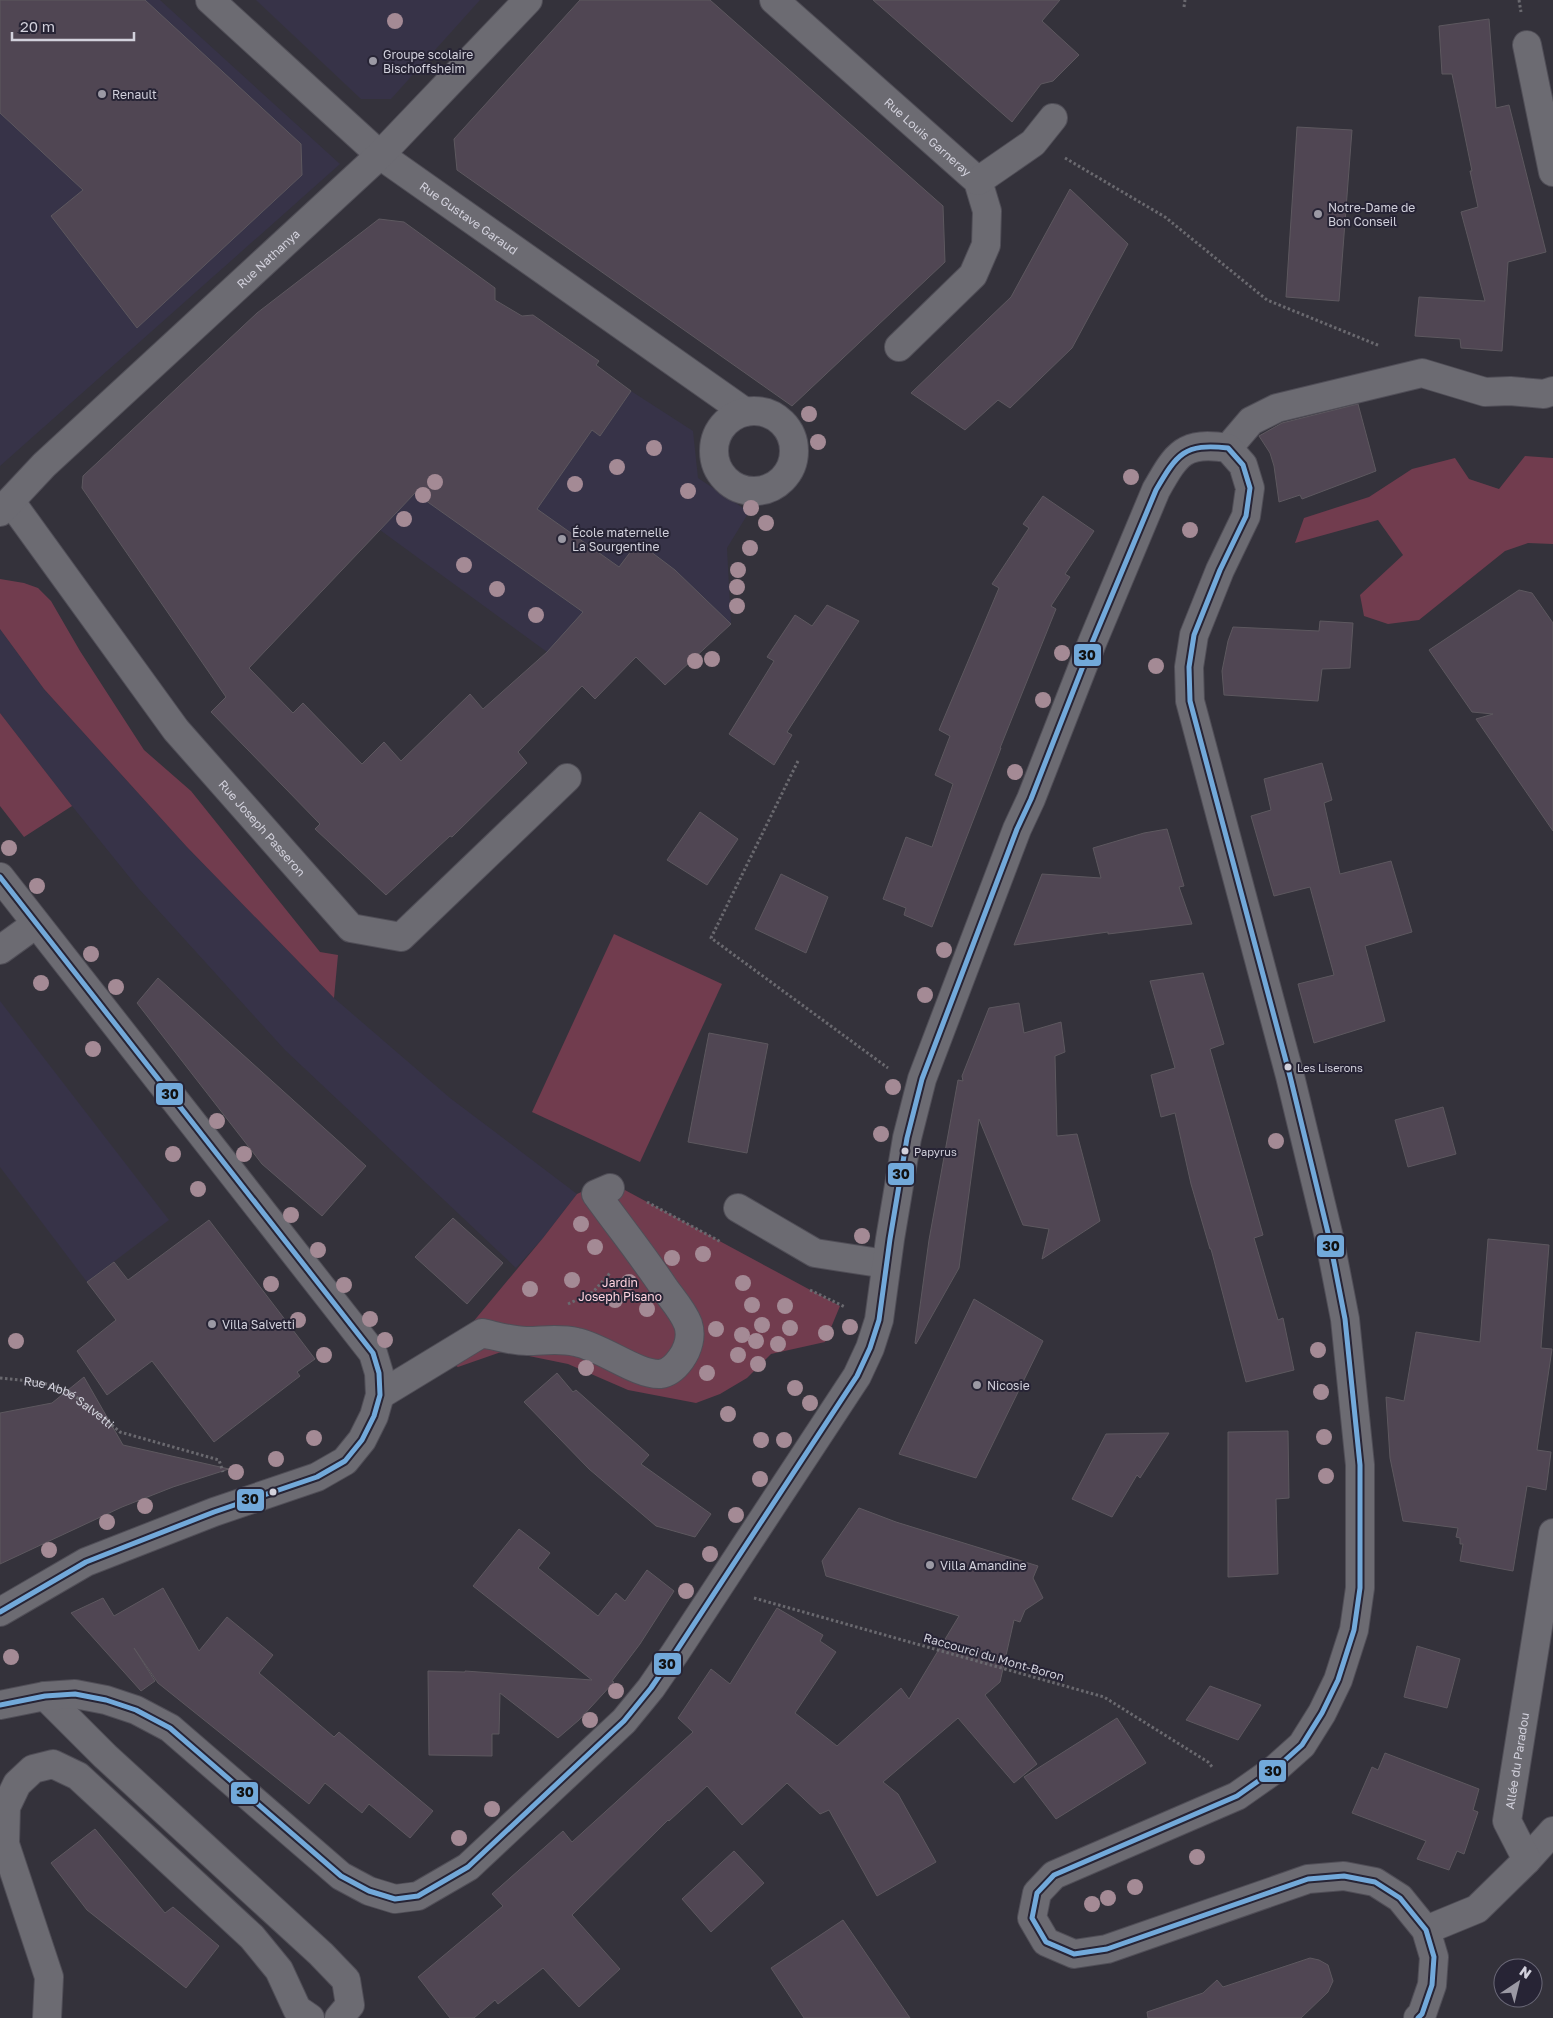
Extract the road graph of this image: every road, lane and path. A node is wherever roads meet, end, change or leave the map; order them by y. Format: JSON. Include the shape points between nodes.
{"nodes":[{"id":1,"x":210,"y":0,"type":"edge"},
{"id":2,"x":528,"y":0,"type":"edge"},
{"id":3,"x":774,"y":0,"type":"edge"},
{"id":4,"x":1185,"y":0,"type":"edge"},
{"id":5,"x":1184,"y":6,"type":"dead end"},
{"id":6,"x":1527,"y":45,"type":"dead end"},
{"id":7,"x":1053,"y":118,"type":"dead end"},
{"id":8,"x":1033,"y":143,"type":"junction"},
{"id":9,"x":380,"y":155,"type":"junction"},
{"id":10,"x":1553,"y":172,"type":"edge"},
{"id":11,"x":978,"y":181,"type":"junction"},
{"id":12,"x":899,"y":347,"type":"dead end"},
{"id":13,"x":1386,"y":349,"type":"dead end"},
{"id":14,"x":1553,"y":391,"type":"edge"},
{"id":15,"x":745,"y":412,"type":"junction"},
{"id":16,"x":1228,"y":448,"type":"junction"},
{"id":17,"x":5,"y":507,"type":"edge"},
{"id":18,"x":798,"y":761,"type":"dead end"},
{"id":19,"x":566,"y":778,"type":"dead end"},
{"id":20,"x":0,"y":877,"type":"edge"},
{"id":21,"x":36,"y":924,"type":"junction"},
{"id":22,"x":0,"y":950,"type":"edge"},
{"id":23,"x":922,"y":1079,"type":"junction"},
{"id":24,"x":610,"y":1188,"type":"dead end"},
{"id":25,"x":738,"y":1208,"type":"dead end"},
{"id":26,"x":624,"y":1233,"type":"junction"},
{"id":27,"x":886,"y":1264,"type":"junction"},
{"id":28,"x":567,"y":1304,"type":"dead end"},
{"id":29,"x":0,"y":1378,"type":"edge"},
{"id":30,"x":380,"y":1395,"type":"junction"},
{"id":31,"x":219,"y":1460,"type":"dead end"},
{"id":32,"x":1553,"y":1533,"type":"edge"},
{"id":33,"x":718,"y":1587,"type":"junction"},
{"id":34,"x":0,"y":1612,"type":"edge"},
{"id":35,"x":45,"y":1696,"type":"junction"},
{"id":36,"x":0,"y":1705,"type":"edge"},
{"id":37,"x":1237,"y":1796,"type":"junction"},
{"id":38,"x":1553,"y":1831,"type":"edge"},
{"id":39,"x":1527,"y":1860,"type":"junction"},
{"id":40,"x":1426,"y":1930,"type":"junction"},
{"id":41,"x":47,"y":2018,"type":"edge"},
{"id":42,"x":310,"y":2018,"type":"edge"},
{"id":43,"x":339,"y":2018,"type":"edge"},
{"id":44,"x":1418,"y":2018,"type":"edge"}],
"edges":[{"from":1,"to":9,"type":"street","name":"Rue Gustave Garaud"},
{"from":2,"to":9,"type":"street","name":"Rue Nathanya"},
{"from":3,"to":11,"type":"street","name":"Rue Louis Garneray"},
{"from":4,"to":5,"type":"path"},
{"from":6,"to":10,"type":"street"},
{"from":7,"to":8,"type":"street"},
{"from":8,"to":11,"type":"street"},
{"from":8,"to":13,"type":"path","via":[[1058,154],[1165,217],[1267,300]]},
{"from":9,"to":15,"type":"street","name":"Rue Gustave Garaud"},
{"from":9,"to":17,"type":"street","name":"Rue Nathanya","via":[[44,465]]},
{"from":11,"to":12,"type":"street","name":"Rue Louis Garneray","via":[[986,210],[986,245],[973,275]]},
{"from":14,"to":16,"type":"street","via":[[1544,394],[1485,392],[1422,373],[1276,408],[1250,421]]},
{"from":15,"to":15,"type":"street","via":[[723,426],[716,438],[714,451],[727,489],[761,490],[785,477],[792,466],[793,442],[788,430],[770,414]]},
{"from":16,"to":23,"type":"street","via":[[1206,444],[1187,449],[1169,467],[1156,490],[1017,829]]},
{"from":16,"to":37,"type":"street","via":[[1243,465],[1250,488],[1246,516],[1194,635],[1189,667],[1190,701],[1277,1021],[1329,1237],[1345,1319],[1360,1465],[1360,1588],[1354,1630],[1338,1680],[1302,1745]]},
{"from":17,"to":19,"type":"street","name":"Rue Joseph Passeron","via":[[176,730],[351,928],[401,937]]},
{"from":18,"to":23,"type":"path","via":[[711,938],[888,1068]]},
{"from":20,"to":21,"type":"street"},
{"from":21,"to":22,"type":"street"},
{"from":21,"to":30,"type":"street","via":[[373,1353],[379,1373]]},
{"from":23,"to":27,"type":"street","via":[[907,1138]]},
{"from":24,"to":26,"type":"street","via":[[596,1194]]},
{"from":25,"to":27,"type":"street","via":[[816,1253]]},
{"from":26,"to":28,"type":"path","via":[[609,1275],[593,1292]]},
{"from":26,"to":30,"type":"street","via":[[688,1324],[686,1351],[668,1372],[652,1374],[643,1371],[598,1348],[578,1342],[526,1341],[482,1333]]},
{"from":27,"to":33,"type":"street","via":[[879,1320],[857,1376]]},
{"from":29,"to":31,"type":"path","name":"Rue Abbé Salvetti","via":[[40,1382],[68,1391],[120,1432]]},
{"from":30,"to":34,"type":"street","via":[[362,1440],[345,1461],[316,1476],[86,1562]]},
{"from":32,"to":39,"type":"street","name":"Allée du Paradou","via":[[1507,1821]]},
{"from":33,"to":35,"type":"street","via":[[651,1688],[624,1721],[468,1867],[418,1896],[395,1899],[369,1891],[341,1876],[170,1728],[136,1710],[106,1700],[75,1694]]},
{"from":33,"to":37,"type":"path","name":"Raccourci du Mont-Boron","via":[[1104,1697],[1208,1762]]},
{"from":35,"to":36,"type":"street"},
{"from":35,"to":43,"type":"street","via":[[346,1980],[350,2005]]},
{"from":37,"to":40,"type":"street","via":[[1054,1875],[1037,1893],[1032,1918],[1046,1942],[1074,1954],[1107,1949],[1308,1879],[1344,1876],[1375,1882],[1400,1898]]},
{"from":38,"to":39,"type":"street"},
{"from":39,"to":40,"type":"street","via":[[1477,1909]]},
{"from":40,"to":44,"type":"street","via":[[1434,1957],[1432,1985]]},
{"from":41,"to":42,"type":"street","via":[[48,1977],[5,1844],[6,1807],[18,1784],[33,1769],[52,1764],[78,1776],[252,1937],[280,1970],[297,2008]]}]}
